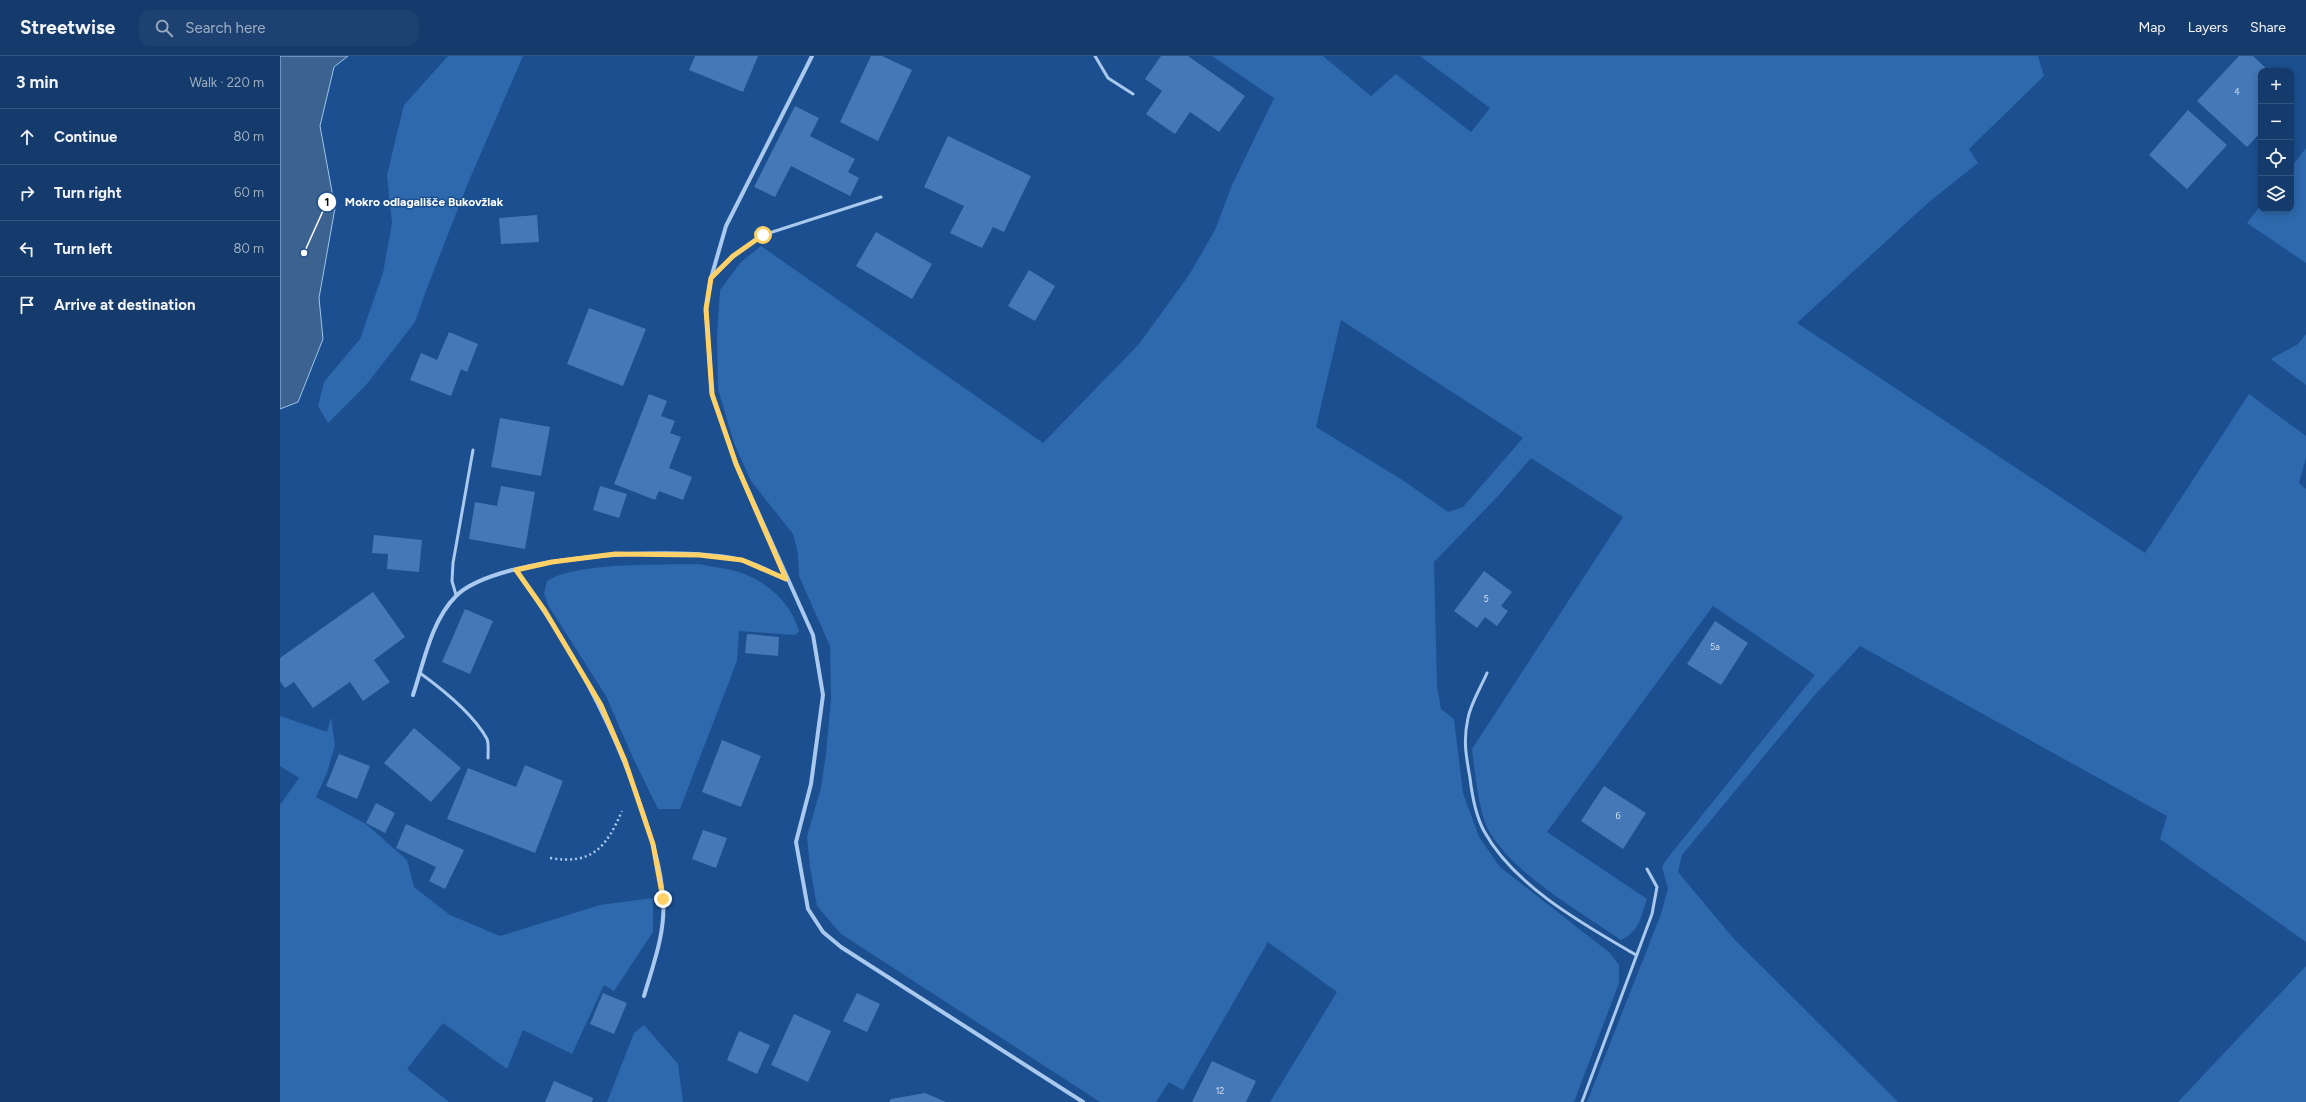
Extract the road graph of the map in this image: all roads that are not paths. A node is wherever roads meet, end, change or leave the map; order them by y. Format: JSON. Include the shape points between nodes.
{"nodes":[{"id":1,"x":812,"y":56,"type":"edge"},
{"id":2,"x":1095,"y":56,"type":"edge"},
{"id":3,"x":1133,"y":94,"type":"dead end"},
{"id":4,"x":881,"y":197,"type":"dead end"},
{"id":5,"x":711,"y":278,"type":"junction"},
{"id":6,"x":473,"y":450,"type":"dead end"},
{"id":7,"x":516,"y":570,"type":"junction"},
{"id":8,"x":786,"y":579,"type":"junction"},
{"id":9,"x":456,"y":595,"type":"junction"},
{"id":10,"x":420,"y":673,"type":"junction"},
{"id":11,"x":1487,"y":673,"type":"dead end"},
{"id":12,"x":413,"y":695,"type":"dead end"},
{"id":13,"x":488,"y":758,"type":"dead end"},
{"id":14,"x":1647,"y":869,"type":"dead end"},
{"id":15,"x":1636,"y":954,"type":"junction"},
{"id":16,"x":644,"y":996,"type":"dead end"},
{"id":17,"x":1083,"y":1102,"type":"edge"},
{"id":18,"x":1582,"y":1102,"type":"edge"}],
"edges":[{"from":1,"to":5,"type":"street","via":[[726,226]]},
{"from":2,"to":3,"type":"lane","via":[[1108,78]]},
{"from":4,"to":5,"type":"lane","via":[[763,235],[733,256]]},
{"from":5,"to":8,"type":"street","via":[[706,309],[712,394],[736,464]]},
{"from":6,"to":9,"type":"lane","via":[[453,563],[452,581]]},
{"from":7,"to":8,"type":"street","via":[[552,562],[615,554],[699,555],[742,560]]},
{"from":7,"to":9,"type":"street","via":[[473,583]]},
{"from":7,"to":16,"type":"street","via":[[545,611],[601,705],[653,844],[663,899],[661,937]]},
{"from":8,"to":17,"type":"street","via":[[813,635],[823,695],[811,784],[796,842],[808,910],[823,932],[841,948]]},
{"from":9,"to":10,"type":"street","via":[[439,615]]},
{"from":10,"to":12,"type":"street"},
{"from":10,"to":13,"type":"lane","via":[[446,693],[488,740]]},
{"from":11,"to":15,"type":"lane","via":[[1468,716],[1464,746],[1472,793],[1483,830],[1505,862],[1548,898],[1593,930]]},
{"from":14,"to":15,"type":"lane","via":[[1657,887],[1652,914]]},
{"from":15,"to":18,"type":"lane"}]}
